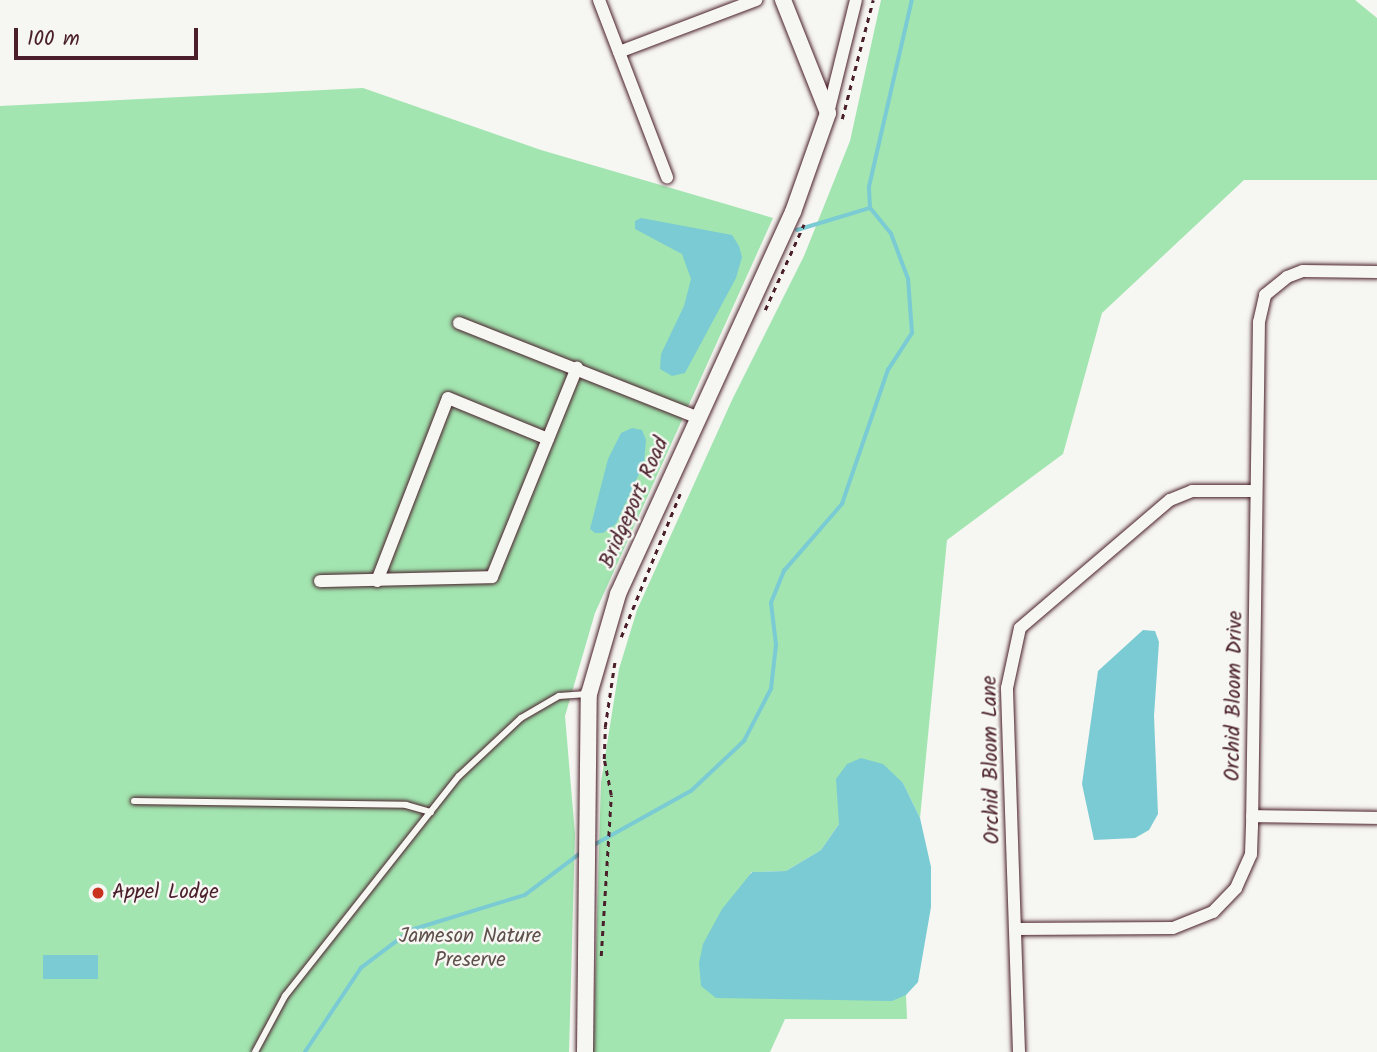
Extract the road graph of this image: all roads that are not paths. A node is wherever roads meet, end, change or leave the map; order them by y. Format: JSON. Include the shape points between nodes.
{"nodes":[{"id":1,"x":599,"y":0,"type":"edge"},
{"id":2,"x":756,"y":0,"type":"edge"},
{"id":3,"x":783,"y":0,"type":"edge"},
{"id":4,"x":856,"y":0,"type":"edge"},
{"id":5,"x":619,"y":52,"type":"junction"},
{"id":6,"x":835,"y":118,"type":"junction"},
{"id":7,"x":667,"y":177,"type":"dead end"},
{"id":8,"x":1377,"y":272,"type":"edge"},
{"id":9,"x":459,"y":323,"type":"dead end"},
{"id":10,"x":577,"y":368,"type":"junction"},
{"id":11,"x":696,"y":417,"type":"junction"},
{"id":12,"x":548,"y":439,"type":"junction"},
{"id":13,"x":1256,"y":491,"type":"junction"},
{"id":14,"x":320,"y":581,"type":"dead end"},
{"id":15,"x":377,"y":581,"type":"junction"},
{"id":16,"x":589,"y":694,"type":"junction"},
{"id":17,"x":134,"y":801,"type":"dead end"},
{"id":18,"x":431,"y":812,"type":"junction"},
{"id":19,"x":1252,"y":816,"type":"junction"},
{"id":20,"x":1377,"y":818,"type":"edge"},
{"id":21,"x":1015,"y":929,"type":"junction"},
{"id":22,"x":255,"y":1052,"type":"edge"},
{"id":23,"x":585,"y":1052,"type":"edge"},
{"id":24,"x":1019,"y":1052,"type":"edge"}],
"edges":[{"from":1,"to":5,"type":"street"},
{"from":2,"to":5,"type":"street"},
{"from":3,"to":6,"type":"street"},
{"from":4,"to":6,"type":"street","name":"Bridgeport Road"},
{"from":5,"to":7,"type":"street"},
{"from":6,"to":11,"type":"street","name":"Bridgeport Road"},
{"from":8,"to":13,"type":"street","name":"Orchid Bloom Drive","via":[[1303,271],[1265,295],[1259,322]]},
{"from":9,"to":10,"type":"street"},
{"from":10,"to":11,"type":"street"},
{"from":10,"to":12,"type":"street"},
{"from":11,"to":16,"type":"street","name":"Bridgeport Road","via":[[618,594]]},
{"from":12,"to":15,"type":"street","via":[[492,577]]},
{"from":12,"to":15,"type":"street","via":[[447,398]]},
{"from":13,"to":19,"type":"street","name":"Orchid Bloom Drive"},
{"from":13,"to":21,"type":"street","name":"Orchid Bloom Lane","via":[[1192,491],[1170,500],[1020,628],[1007,688]]},
{"from":14,"to":15,"type":"street"},
{"from":16,"to":18,"type":"lane","via":[[559,696],[521,718],[459,776]]},
{"from":16,"to":23,"type":"street","name":"Bridgeport Road"},
{"from":17,"to":18,"type":"lane","via":[[406,805]]},
{"from":18,"to":22,"type":"lane","via":[[285,996]]},
{"from":19,"to":20,"type":"street"},
{"from":19,"to":21,"type":"street","name":"Orchid Bloom Drive","via":[[1251,854],[1243,874],[1232,894],[1213,912],[1173,928]]},
{"from":21,"to":24,"type":"street","name":"Orchid Bloom Lane"}]}
